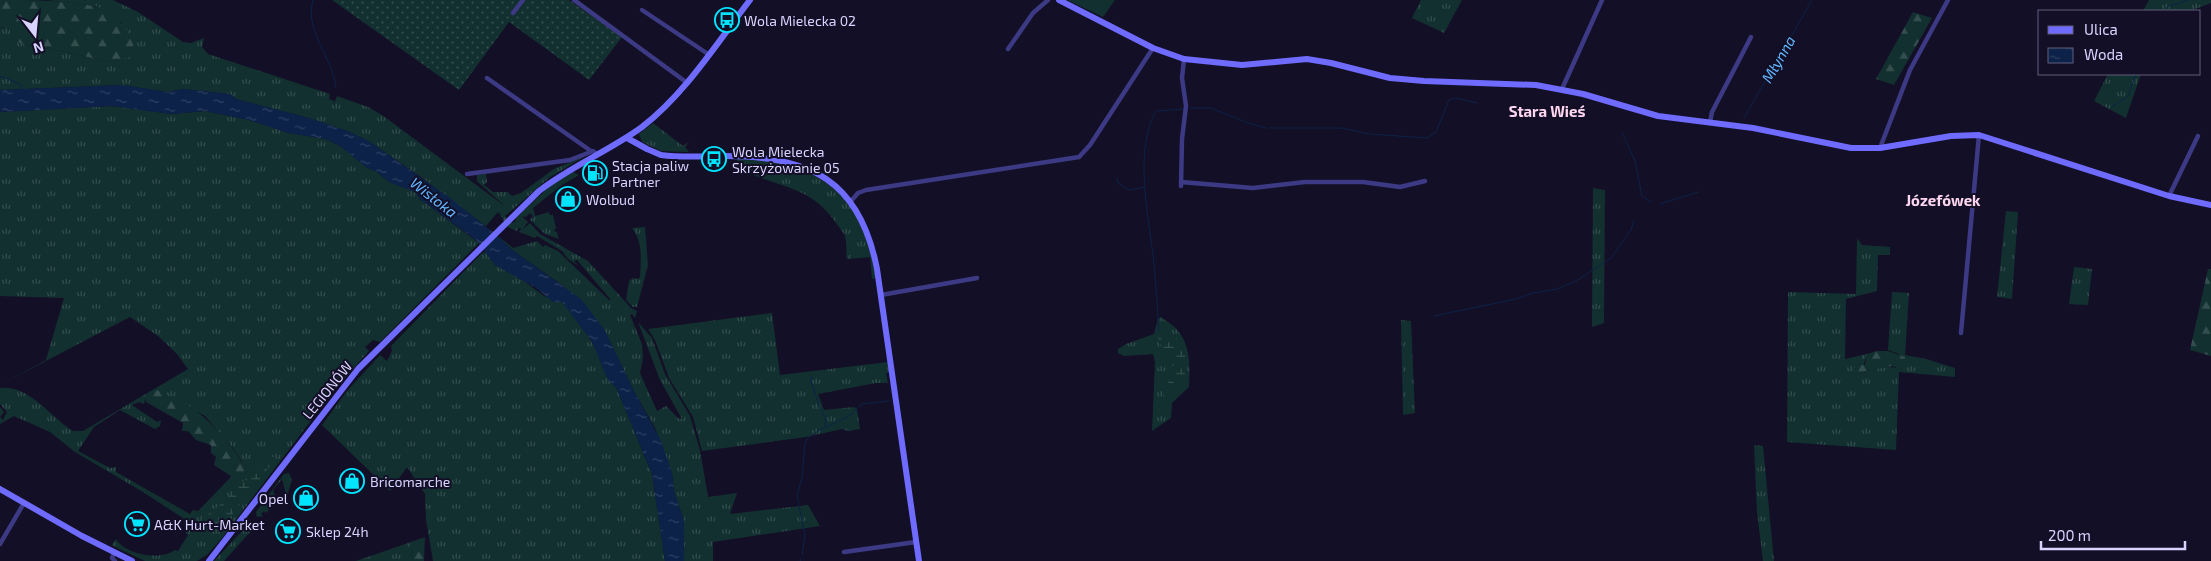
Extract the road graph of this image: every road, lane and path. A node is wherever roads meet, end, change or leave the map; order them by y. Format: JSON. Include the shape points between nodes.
{"nodes":[{"id":1,"x":523,"y":0,"type":"edge"},
{"id":2,"x":574,"y":0,"type":"edge"},
{"id":3,"x":750,"y":0,"type":"edge"},
{"id":4,"x":1048,"y":0,"type":"edge"},
{"id":5,"x":1059,"y":0,"type":"edge"},
{"id":6,"x":1602,"y":0,"type":"edge"},
{"id":7,"x":1948,"y":0,"type":"edge"},
{"id":8,"x":642,"y":10,"type":"dead end"},
{"id":9,"x":513,"y":13,"type":"dead end"},
{"id":10,"x":1751,"y":37,"type":"dead end"},
{"id":11,"x":1153,"y":48,"type":"junction"},
{"id":12,"x":1008,"y":49,"type":"dead end"},
{"id":13,"x":708,"y":54,"type":"junction"},
{"id":14,"x":1184,"y":59,"type":"junction"},
{"id":15,"x":487,"y":78,"type":"dead end"},
{"id":16,"x":686,"y":82,"type":"junction"},
{"id":17,"x":1562,"y":89,"type":"junction"},
{"id":18,"x":1710,"y":122,"type":"junction"},
{"id":19,"x":1978,"y":135,"type":"junction"},
{"id":20,"x":2198,"y":136,"type":"dead end"},
{"id":21,"x":626,"y":138,"type":"junction"},
{"id":22,"x":1880,"y":148,"type":"junction"},
{"id":23,"x":594,"y":153,"type":"junction"},
{"id":24,"x":467,"y":174,"type":"dead end"},
{"id":25,"x":1425,"y":181,"type":"dead end"},
{"id":26,"x":2169,"y":196,"type":"junction"},
{"id":27,"x":851,"y":201,"type":"junction"},
{"id":28,"x":2211,"y":205,"type":"edge"},
{"id":29,"x":977,"y":278,"type":"dead end"},
{"id":30,"x":881,"y":295,"type":"junction"},
{"id":31,"x":1961,"y":333,"type":"dead end"},
{"id":32,"x":0,"y":489,"type":"edge"},
{"id":33,"x":24,"y":503,"type":"junction"},
{"id":34,"x":916,"y":542,"type":"junction"},
{"id":35,"x":0,"y":544,"type":"edge"},
{"id":36,"x":844,"y":552,"type":"dead end"},
{"id":37,"x":114,"y":553,"type":"junction"},
{"id":38,"x":209,"y":560,"type":"edge"},
{"id":39,"x":115,"y":561,"type":"edge"},
{"id":40,"x":132,"y":561,"type":"edge"},
{"id":41,"x":919,"y":561,"type":"edge"}],
"edges":[{"from":1,"to":9,"type":"street"},
{"from":2,"to":16,"type":"street"},
{"from":3,"to":13,"type":"street","name":"LEGIONÓW"},
{"from":4,"to":12,"type":"street","via":[[1033,13]]},
{"from":5,"to":11,"type":"street"},
{"from":6,"to":17,"type":"street"},
{"from":7,"to":22,"type":"street","via":[[1910,70]]},
{"from":8,"to":13,"type":"street"},
{"from":10,"to":18,"type":"street","via":[[1712,112]]},
{"from":11,"to":14,"type":"street"},
{"from":11,"to":27,"type":"street","via":[[1079,157],[866,190]]},
{"from":13,"to":16,"type":"street","name":"LEGIONÓW"},
{"from":14,"to":17,"type":"street","via":[[1242,65],[1307,59],[1390,78],[1508,83]]},
{"from":14,"to":25,"type":"street","via":[[1182,78],[1186,106],[1181,184],[1253,188],[1314,182],[1363,182],[1400,187]]},
{"from":15,"to":23,"type":"street"},
{"from":16,"to":21,"type":"street","name":"LEGIONÓW","via":[[654,117]]},
{"from":17,"to":18,"type":"street","via":[[1658,116]]},
{"from":18,"to":22,"type":"street","via":[[1851,148]]},
{"from":19,"to":22,"type":"street","via":[[1951,136]]},
{"from":19,"to":26,"type":"street"},
{"from":19,"to":31,"type":"street"},
{"from":20,"to":26,"type":"street"},
{"from":21,"to":23,"type":"street","name":"LEGIONÓW"},
{"from":21,"to":27,"type":"street","via":[[668,156],[728,156],[780,160],[802,166],[823,177]]},
{"from":23,"to":24,"type":"street","via":[[570,160]]},
{"from":23,"to":38,"type":"street","name":"LEGIONÓW","via":[[553,180],[512,215],[378,349],[342,389]]},
{"from":26,"to":28,"type":"street"},
{"from":27,"to":30,"type":"street","via":[[870,239]]},
{"from":29,"to":30,"type":"street"},
{"from":30,"to":34,"type":"street"},
{"from":32,"to":33,"type":"street"},
{"from":33,"to":35,"type":"street"},
{"from":33,"to":37,"type":"street"},
{"from":34,"to":36,"type":"street"},
{"from":34,"to":41,"type":"street"},
{"from":37,"to":39,"type":"street","via":[[112,558]]},
{"from":37,"to":40,"type":"street"}]}
